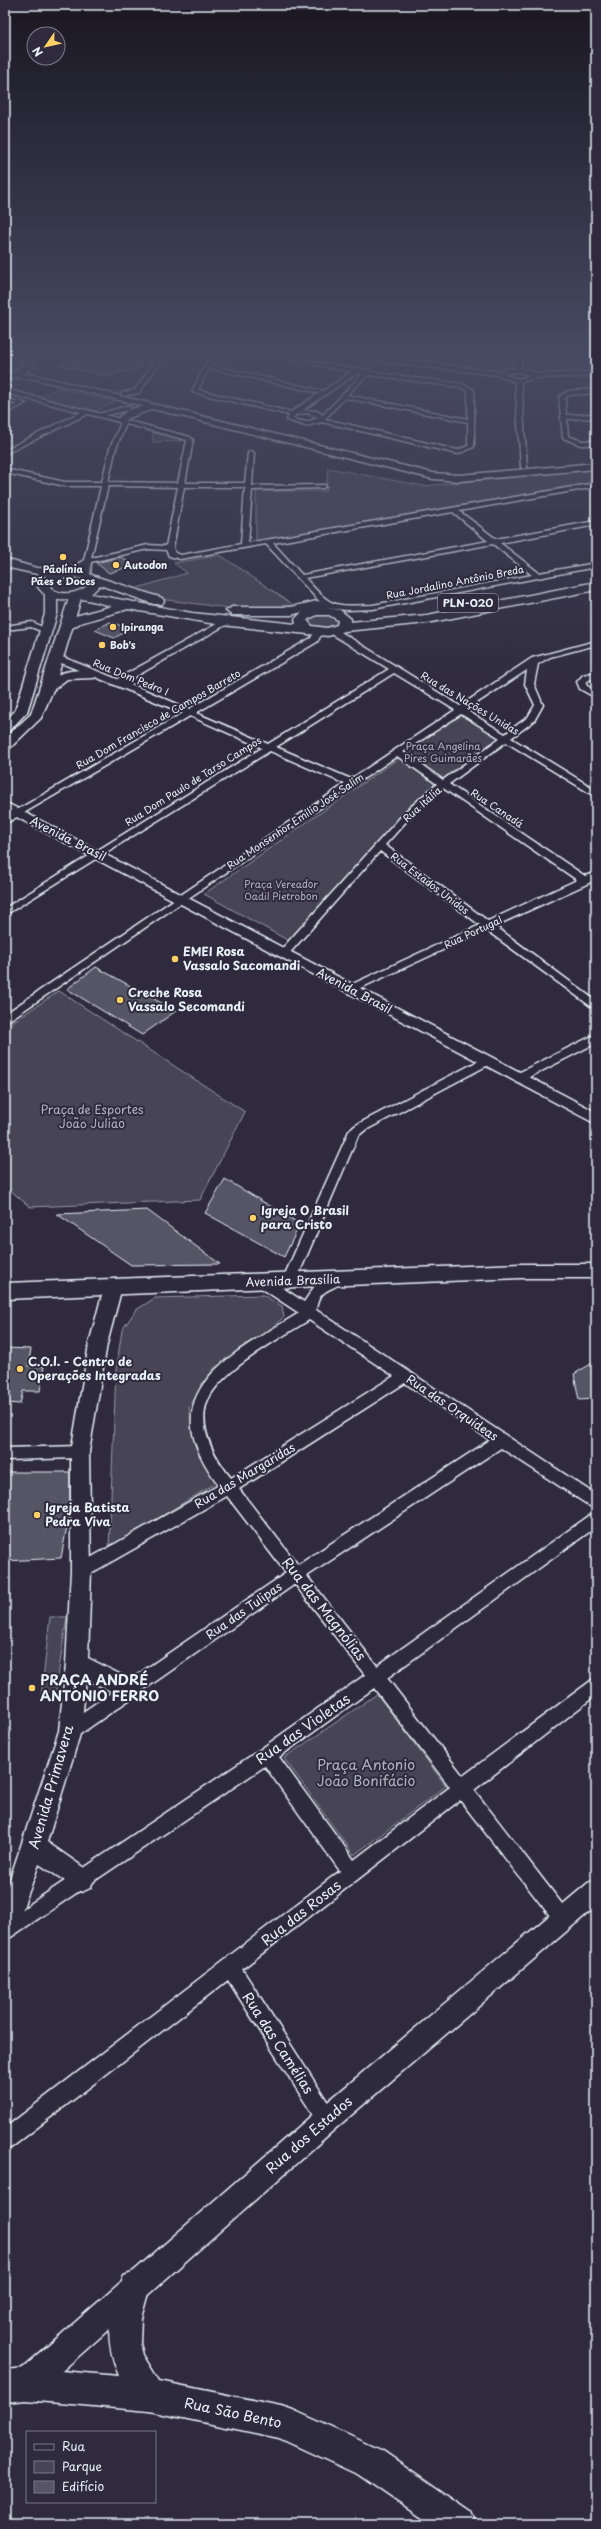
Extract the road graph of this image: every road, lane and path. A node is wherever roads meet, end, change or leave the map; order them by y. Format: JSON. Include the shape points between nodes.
{"nodes":[{"id":1,"x":108,"y":470,"type":"edge"},
{"id":2,"x":185,"y":470,"type":"edge"},
{"id":3,"x":250,"y":470,"type":"edge"},
{"id":4,"x":408,"y":470,"type":"edge"},
{"id":5,"x":433,"y":470,"type":"edge"},
{"id":6,"x":494,"y":470,"type":"edge"},
{"id":7,"x":550,"y":470,"type":"edge"},
{"id":8,"x":5,"y":471,"type":"edge"},
{"id":9,"x":104,"y":485,"type":"junction"},
{"id":10,"x":182,"y":485,"type":"junction"},
{"id":11,"x":596,"y":485,"type":"edge"},
{"id":12,"x":249,"y":486,"type":"junction"},
{"id":13,"x":323,"y":486,"type":"dead end"},
{"id":14,"x":455,"y":511,"type":"junction"},
{"id":15,"x":596,"y":523,"type":"edge"},
{"id":16,"x":268,"y":542,"type":"junction"},
{"id":17,"x":494,"y":542,"type":"junction"},
{"id":18,"x":170,"y":545,"type":"junction"},
{"id":19,"x":244,"y":546,"type":"junction"},
{"id":20,"x":87,"y":561,"type":"junction"},
{"id":21,"x":5,"y":563,"type":"edge"},
{"id":22,"x":596,"y":565,"type":"edge"},
{"id":23,"x":5,"y":570,"type":"edge"},
{"id":24,"x":65,"y":574,"type":"junction"},
{"id":25,"x":538,"y":576,"type":"junction"},
{"id":26,"x":90,"y":577,"type":"junction"},
{"id":27,"x":301,"y":577,"type":"junction"},
{"id":28,"x":596,"y":578,"type":"edge"},
{"id":29,"x":596,"y":586,"type":"edge"},
{"id":30,"x":47,"y":590,"type":"junction"},
{"id":31,"x":77,"y":595,"type":"junction"},
{"id":32,"x":596,"y":597,"type":"edge"},
{"id":33,"x":126,"y":606,"type":"junction"},
{"id":34,"x":312,"y":608,"type":"junction"},
{"id":35,"x":333,"y":611,"type":"junction"},
{"id":36,"x":225,"y":623,"type":"junction"},
{"id":37,"x":377,"y":625,"type":"junction"},
{"id":38,"x":5,"y":628,"type":"edge"},
{"id":39,"x":66,"y":628,"type":"junction"},
{"id":40,"x":338,"y":629,"type":"junction"},
{"id":41,"x":313,"y":630,"type":"junction"},
{"id":42,"x":46,"y":631,"type":"junction"},
{"id":43,"x":596,"y":643,"type":"edge"},
{"id":44,"x":41,"y":647,"type":"junction"},
{"id":45,"x":58,"y":653,"type":"junction"},
{"id":46,"x":535,"y":660,"type":"junction"},
{"id":47,"x":393,"y":670,"type":"junction"},
{"id":48,"x":94,"y":674,"type":"junction"},
{"id":49,"x":596,"y":674,"type":"edge"},
{"id":50,"x":119,"y":682,"type":"junction"},
{"id":51,"x":502,"y":682,"type":"junction"},
{"id":52,"x":523,"y":685,"type":"junction"},
{"id":53,"x":47,"y":688,"type":"junction"},
{"id":54,"x":596,"y":695,"type":"edge"},
{"id":55,"x":460,"y":709,"type":"junction"},
{"id":56,"x":190,"y":714,"type":"junction"},
{"id":57,"x":5,"y":728,"type":"edge"},
{"id":58,"x":506,"y":738,"type":"junction"},
{"id":59,"x":8,"y":739,"type":"edge"},
{"id":60,"x":268,"y":747,"type":"junction"},
{"id":61,"x":397,"y":752,"type":"junction"},
{"id":62,"x":352,"y":783,"type":"junction"},
{"id":63,"x":443,"y":785,"type":"junction"},
{"id":64,"x":596,"y":794,"type":"edge"},
{"id":65,"x":5,"y":806,"type":"edge"},
{"id":66,"x":18,"y":813,"type":"junction"},
{"id":67,"x":5,"y":822,"type":"edge"},
{"id":68,"x":380,"y":846,"type":"junction"},
{"id":69,"x":97,"y":853,"type":"junction"},
{"id":70,"x":596,"y":875,"type":"edge"},
{"id":71,"x":585,"y":881,"type":"junction"},
{"id":72,"x":180,"y":898,"type":"junction"},
{"id":73,"x":5,"y":912,"type":"edge"},
{"id":74,"x":488,"y":926,"type":"junction"},
{"id":75,"x":283,"y":954,"type":"junction"},
{"id":76,"x":350,"y":989,"type":"junction"},
{"id":77,"x":596,"y":1006,"type":"edge"},
{"id":78,"x":5,"y":1019,"type":"edge"},
{"id":79,"x":596,"y":1038,"type":"edge"},
{"id":80,"x":486,"y":1061,"type":"junction"},
{"id":81,"x":518,"y":1078,"type":"junction"},
{"id":82,"x":596,"y":1119,"type":"edge"},
{"id":83,"x":591,"y":1268,"type":"edge"},
{"id":84,"x":338,"y":1279,"type":"junction"},
{"id":85,"x":289,"y":1281,"type":"junction"},
{"id":86,"x":263,"y":1282,"type":"junction"},
{"id":87,"x":113,"y":1287,"type":"junction"},
{"id":88,"x":5,"y":1291,"type":"edge"},
{"id":89,"x":309,"y":1313,"type":"junction"},
{"id":90,"x":405,"y":1376,"type":"junction"},
{"id":91,"x":500,"y":1441,"type":"junction"},
{"id":92,"x":80,"y":1452,"type":"junction"},
{"id":93,"x":5,"y":1454,"type":"edge"},
{"id":94,"x":229,"y":1487,"type":"junction"},
{"id":95,"x":596,"y":1503,"type":"edge"},
{"id":96,"x":596,"y":1518,"type":"edge"},
{"id":97,"x":81,"y":1571,"type":"junction"},
{"id":98,"x":297,"y":1574,"type":"junction"},
{"id":99,"x":77,"y":1664,"type":"junction"},
{"id":100,"x":377,"y":1677,"type":"junction"},
{"id":101,"x":596,"y":1685,"type":"edge"},
{"id":102,"x":129,"y":1690,"type":"junction"},
{"id":103,"x":70,"y":1731,"type":"junction"},
{"id":104,"x":266,"y":1755,"type":"junction"},
{"id":105,"x":462,"y":1788,"type":"junction"},
{"id":106,"x":34,"y":1847,"type":"junction"},
{"id":107,"x":352,"y":1873,"type":"junction"},
{"id":108,"x":82,"y":1880,"type":"junction"},
{"id":109,"x":596,"y":1891,"type":"edge"},
{"id":110,"x":563,"y":1919,"type":"junction"},
{"id":111,"x":5,"y":1926,"type":"edge"},
{"id":112,"x":5,"y":1932,"type":"edge"},
{"id":113,"x":230,"y":1967,"type":"junction"},
{"id":114,"x":327,"y":2119,"type":"junction"},
{"id":115,"x":5,"y":2140,"type":"edge"},
{"id":116,"x":135,"y":2286,"type":"junction"},
{"id":117,"x":15,"y":2385,"type":"edge"},
{"id":118,"x":149,"y":2395,"type":"junction"},
{"id":119,"x":459,"y":2524,"type":"edge"}],
"edges":[{"from":1,"to":9,"type":"street"},
{"from":2,"to":10,"type":"street"},
{"from":3,"to":12,"type":"street"},
{"from":4,"to":7,"type":"street","via":[[432,476],[458,478]]},
{"from":5,"to":6,"type":"street","via":[[465,473]]},
{"from":8,"to":9,"type":"street","via":[[54,482]]},
{"from":9,"to":10,"type":"street"},
{"from":9,"to":20,"type":"street"},
{"from":10,"to":12,"type":"street"},
{"from":10,"to":18,"type":"street"},
{"from":11,"to":14,"type":"street"},
{"from":12,"to":13,"type":"street"},
{"from":12,"to":19,"type":"street"},
{"from":14,"to":16,"type":"street"},
{"from":14,"to":17,"type":"street"},
{"from":15,"to":17,"type":"street"},
{"from":16,"to":19,"type":"street"},
{"from":16,"to":27,"type":"street"},
{"from":17,"to":25,"type":"street"},
{"from":17,"to":27,"type":"street"},
{"from":18,"to":19,"type":"street","via":[[175,556],[187,557]]},
{"from":18,"to":20,"type":"street","via":[[148,547]]},
{"from":20,"to":24,"type":"street"},
{"from":20,"to":26,"type":"street"},
{"from":21,"to":24,"type":"main road","via":[[36,572]]},
{"from":22,"to":25,"type":"street","name":"Rua Jordalino Antônio Breda"},
{"from":23,"to":30,"type":"main road","via":[[27,576]]},
{"from":24,"to":26,"type":"main road"},
{"from":24,"to":30,"type":"main road","via":[[48,579]]},
{"from":25,"to":35,"type":"street","name":"Rua Jordalino Antônio Breda","via":[[373,607]]},
{"from":26,"to":31,"type":"main road","via":[[95,582],[91,589]]},
{"from":26,"to":34,"type":"main road","via":[[174,606],[274,612]]},
{"from":27,"to":34,"type":"street"},
{"from":28,"to":35,"type":"main road","number":"PLN-020","via":[[427,611],[381,615]]},
{"from":29,"to":37,"type":"main road","number":"PLN-020","via":[[479,610]]},
{"from":30,"to":31,"type":"main road"},
{"from":30,"to":42,"type":"main road","via":[[52,607]]},
{"from":31,"to":33,"type":"main road","number":"PLN-020"},
{"from":31,"to":39,"type":"main road"},
{"from":32,"to":37,"type":"main road","via":[[415,633],[398,632]]},
{"from":33,"to":36,"type":"main road","number":"PLN-020"},
{"from":33,"to":39,"type":"main road","via":[[76,620]]},
{"from":34,"to":35,"type":"main road","number":"PLN-020"},
{"from":34,"to":35,"type":"street"},
{"from":34,"to":41,"type":"main road","via":[[301,622]]},
{"from":35,"to":40,"type":"main road","via":[[345,619]]},
{"from":36,"to":41,"type":"main road","number":"PLN-020"},
{"from":36,"to":50,"type":"street"},
{"from":37,"to":40,"type":"main road","number":"PLN-020"},
{"from":38,"to":42,"type":"street","via":[[32,624]]},
{"from":39,"to":45,"type":"main road"},
{"from":40,"to":41,"type":"main road","number":"PLN-020"},
{"from":40,"to":47,"type":"street","name":"Rua das Nações Unidas"},
{"from":41,"to":56,"type":"street","name":"Rua Dom Francisco de Campos Barreto","via":[[314,640]]},
{"from":42,"to":44,"type":"main road"},
{"from":43,"to":46,"type":"street","name":"Rua Monsenhor Emílio José Salim","via":[[561,650]]},
{"from":44,"to":45,"type":"main road"},
{"from":44,"to":57,"type":"main road","via":[[21,712]]},
{"from":45,"to":48,"type":"street","name":"Rua Dom Pedro I"},
{"from":45,"to":53,"type":"main road"},
{"from":46,"to":51,"type":"street","name":"Rua Monsenhor Emílio José Salim"},
{"from":46,"to":52,"type":"street"},
{"from":47,"to":55,"type":"street","name":"Rua das Nações Unidas"},
{"from":47,"to":60,"type":"street","name":"Rua Dom Paulo de Tarso Campos"},
{"from":48,"to":50,"type":"street","name":"Rua Dom Pedro I"},
{"from":48,"to":53,"type":"main road","via":[[64,676]]},
{"from":49,"to":54,"type":"street","via":[[586,677],[581,682],[583,687]]},
{"from":50,"to":56,"type":"street","name":"Rua Dom Pedro I"},
{"from":51,"to":52,"type":"street"},
{"from":51,"to":55,"type":"street","name":"Rua Monsenhor Emílio José Salim"},
{"from":52,"to":58,"type":"street","name":"Rua Itália","via":[[539,705],[531,719]]},
{"from":53,"to":59,"type":"main road","via":[[37,715]]},
{"from":55,"to":58,"type":"street","name":"Rua das Nações Unidas"},
{"from":55,"to":61,"type":"street","name":"Rua Monsenhor Emílio José Salim"},
{"from":56,"to":60,"type":"street","name":"Rua Dom Pedro I"},
{"from":56,"to":66,"type":"street","name":"Rua Dom Francisco de Campos Barreto"},
{"from":58,"to":63,"type":"street","name":"Rua Itália"},
{"from":58,"to":64,"type":"street","name":"Rua das Nações Unidas"},
{"from":60,"to":62,"type":"street","name":"Rua Dom Pedro I"},
{"from":60,"to":69,"type":"street","name":"Rua Dom Paulo de Tarso Campos"},
{"from":61,"to":62,"type":"street","name":"Rua Monsenhor Emílio José Salim"},
{"from":61,"to":63,"type":"street","name":"Rua Canadá"},
{"from":62,"to":72,"type":"street","name":"Rua Monsenhor Emílio José Salim"},
{"from":63,"to":68,"type":"street","name":"Rua Itália","via":[[409,813]]},
{"from":63,"to":71,"type":"street","name":"Rua Canadá"},
{"from":65,"to":66,"type":"street","name":"Avenida Brasil"},
{"from":66,"to":67,"type":"street","name":"Rua Dom Francisco de Campos Barreto"},
{"from":66,"to":69,"type":"street","name":"Avenida Brasil"},
{"from":68,"to":74,"type":"street","name":"Rua Estados Unidos"},
{"from":68,"to":75,"type":"street","name":"Rua Itália"},
{"from":69,"to":72,"type":"street","name":"Avenida Brasil"},
{"from":69,"to":73,"type":"street","name":"Rua Dom Paulo de Tarso Campos"},
{"from":70,"to":71,"type":"street","name":"Rua Portugal"},
{"from":71,"to":74,"type":"street","name":"Rua Portugal"},
{"from":72,"to":75,"type":"street","name":"Avenida Brasil"},
{"from":72,"to":78,"type":"street","name":"Rua Monsenhor Emílio José Salim"},
{"from":74,"to":76,"type":"street","name":"Rua Portugal"},
{"from":74,"to":77,"type":"street","name":"Rua Estados Unidos"},
{"from":75,"to":76,"type":"street","name":"Avenida Brasil"},
{"from":76,"to":80,"type":"street","name":"Avenida Brasil"},
{"from":79,"to":81,"type":"street"},
{"from":80,"to":81,"type":"street","name":"Avenida Brasil"},
{"from":80,"to":85,"type":"street","via":[[353,1134]]},
{"from":81,"to":82,"type":"street","name":"Avenida Brasil"},
{"from":83,"to":84,"type":"main road","name":"Avenida Brasília"},
{"from":84,"to":85,"type":"main road","name":"Avenida Brasília"},
{"from":84,"to":89,"type":"street","via":[[323,1285],[315,1293],[310,1302]]},
{"from":85,"to":86,"type":"main road","name":"Avenida Brasília"},
{"from":86,"to":87,"type":"main road","name":"Avenida Brasília"},
{"from":86,"to":89,"type":"street","name":"Rua das Orquídeas"},
{"from":87,"to":88,"type":"main road","name":"Avenida Brasília"},
{"from":87,"to":92,"type":"street","name":"Avenida Primavera","via":[[98,1344]]},
{"from":89,"to":90,"type":"street","name":"Rua das Orquídeas"},
{"from":89,"to":94,"type":"street","name":"Rua das Magnólias","via":[[227,1367],[207,1388],[200,1402],[197,1419],[207,1455]]},
{"from":90,"to":91,"type":"street","name":"Rua das Orquídeas"},
{"from":90,"to":94,"type":"street","name":"Rua das Margaridas"},
{"from":91,"to":95,"type":"street","name":"Rua das Orquídeas"},
{"from":91,"to":98,"type":"street","name":"Rua das Tulipas"},
{"from":92,"to":93,"type":"street"},
{"from":92,"to":97,"type":"street","name":"Avenida Primavera"},
{"from":94,"to":97,"type":"street","name":"Rua das Margaridas"},
{"from":94,"to":98,"type":"street","name":"Rua das Magnólias"},
{"from":96,"to":100,"type":"street","name":"Rua das Violetas"},
{"from":97,"to":99,"type":"street","name":"Avenida Primavera"},
{"from":98,"to":100,"type":"street","name":"Rua das Magnólias"},
{"from":98,"to":102,"type":"street","name":"Rua das Tulipas"},
{"from":99,"to":102,"type":"street"},
{"from":99,"to":103,"type":"street","name":"Avenida Primavera"},
{"from":100,"to":104,"type":"street","name":"Rua das Violetas"},
{"from":100,"to":105,"type":"street","name":"Rua das Magnólias"},
{"from":101,"to":105,"type":"street","name":"Rua das Rosas"},
{"from":102,"to":103,"type":"street","name":"Rua das Tulipas"},
{"from":103,"to":106,"type":"street","name":"Avenida Primavera"},
{"from":104,"to":107,"type":"street"},
{"from":104,"to":108,"type":"street","name":"Rua das Violetas"},
{"from":105,"to":107,"type":"street","name":"Rua das Rosas"},
{"from":105,"to":110,"type":"street","name":"Rua das Magnólias"},
{"from":106,"to":108,"type":"street"},
{"from":106,"to":111,"type":"street","name":"Avenida Primavera"},
{"from":107,"to":113,"type":"street","name":"Rua das Rosas"},
{"from":108,"to":112,"type":"street","name":"Rua das Violetas"},
{"from":109,"to":110,"type":"street","name":"Rua dos Estados"},
{"from":110,"to":114,"type":"street","name":"Rua dos Estados"},
{"from":113,"to":114,"type":"street","name":"Rua das Camélias"},
{"from":113,"to":115,"type":"street","name":"Rua das Rosas"},
{"from":114,"to":116,"type":"street","name":"Rua dos Estados"},
{"from":116,"to":117,"type":"street","name":"Rua dos Estados"},
{"from":116,"to":118,"type":"main road","via":[[124,2325],[122,2345],[126,2360]]},
{"from":117,"to":118,"type":"main road","name":"Rua São Bento"},
{"from":118,"to":119,"type":"main road","name":"Rua São Bento","via":[[281,2422],[371,2463]]}]}
